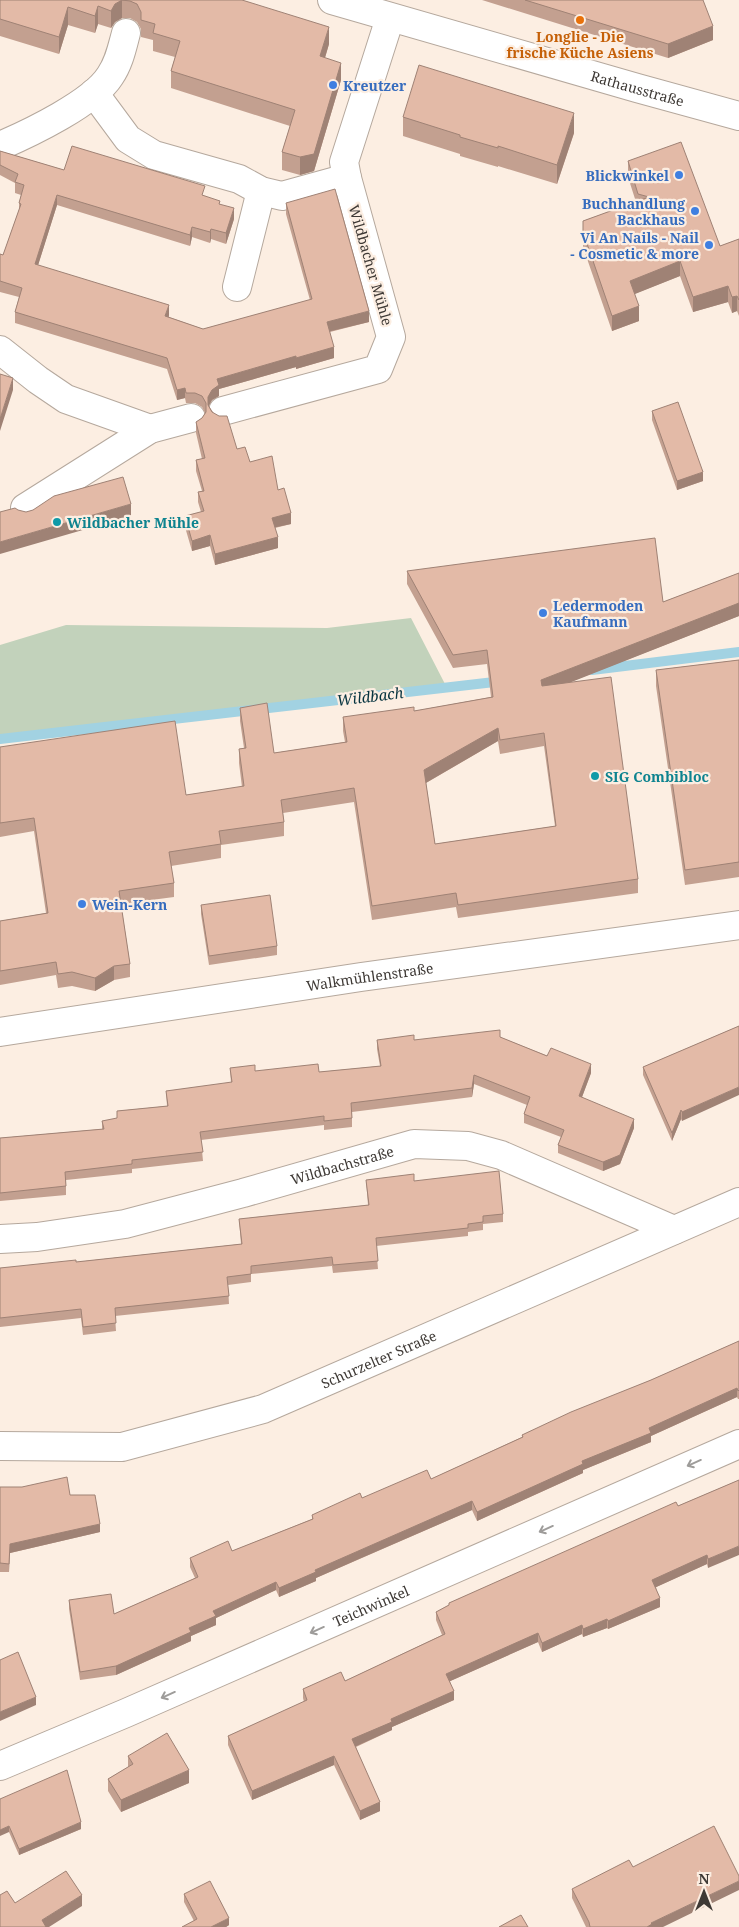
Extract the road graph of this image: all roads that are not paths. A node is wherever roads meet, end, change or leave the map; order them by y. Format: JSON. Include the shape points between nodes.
{"nodes":[{"id":1,"x":332,"y":0,"type":"edge"},
{"id":2,"x":390,"y":18,"type":"junction"},
{"id":3,"x":126,"y":33,"type":"dead end"},
{"id":4,"x":94,"y":93,"type":"junction"},
{"id":5,"x":739,"y":116,"type":"edge"},
{"id":6,"x":0,"y":146,"type":"edge"},
{"id":7,"x":347,"y":178,"type":"junction"},
{"id":8,"x":262,"y":190,"type":"junction"},
{"id":9,"x":237,"y":287,"type":"dead end"},
{"id":10,"x":0,"y":350,"type":"edge"},
{"id":11,"x":223,"y":411,"type":"dead end"},
{"id":12,"x":191,"y":418,"type":"dead end"},
{"id":13,"x":150,"y":429,"type":"junction"},
{"id":14,"x":25,"y":508,"type":"dead end"},
{"id":15,"x":739,"y":925,"type":"edge"},
{"id":16,"x":0,"y":1032,"type":"edge"},
{"id":17,"x":739,"y":1202,"type":"edge"},
{"id":18,"x":674,"y":1230,"type":"junction"},
{"id":19,"x":0,"y":1239,"type":"edge"},
{"id":20,"x":739,"y":1444,"type":"edge"},
{"id":21,"x":0,"y":1446,"type":"edge"},
{"id":22,"x":0,"y":1766,"type":"edge"}],
"edges":[{"from":1,"to":2,"type":"street","name":"Rathausstraße"},
{"from":2,"to":5,"type":"street","name":"Rathausstraße"},
{"from":2,"to":7,"type":"street","name":"Wildbacher Mühle","via":[[344,162]]},
{"from":3,"to":4,"type":"street","via":[[110,77]]},
{"from":4,"to":6,"type":"street","via":[[71,109]]},
{"from":4,"to":8,"type":"street","via":[[128,140],[154,156],[239,179]]},
{"from":7,"to":8,"type":"street","via":[[282,196]]},
{"from":7,"to":11,"type":"street","name":"Wildbacher Mühle","via":[[392,337],[378,368]]},
{"from":8,"to":9,"type":"street"},
{"from":10,"to":13,"type":"street","via":[[66,399]]},
{"from":12,"to":13,"type":"street"},
{"from":13,"to":14,"type":"street"},
{"from":15,"to":16,"type":"street","name":"Walkmühlenstraße","via":[[361,977]]},
{"from":17,"to":18,"type":"street","name":"Schurzelter Straße"},
{"from":18,"to":19,"type":"street","name":"Wildbachstraße","via":[[501,1155],[468,1146],[414,1144],[125,1224]]},
{"from":18,"to":21,"type":"street","name":"Schurzelter Straße","via":[[263,1409],[122,1447]]},
{"from":20,"to":22,"type":"street","name":"Teichwinkel","one_way":true,"via":[[126,1714]]}]}
